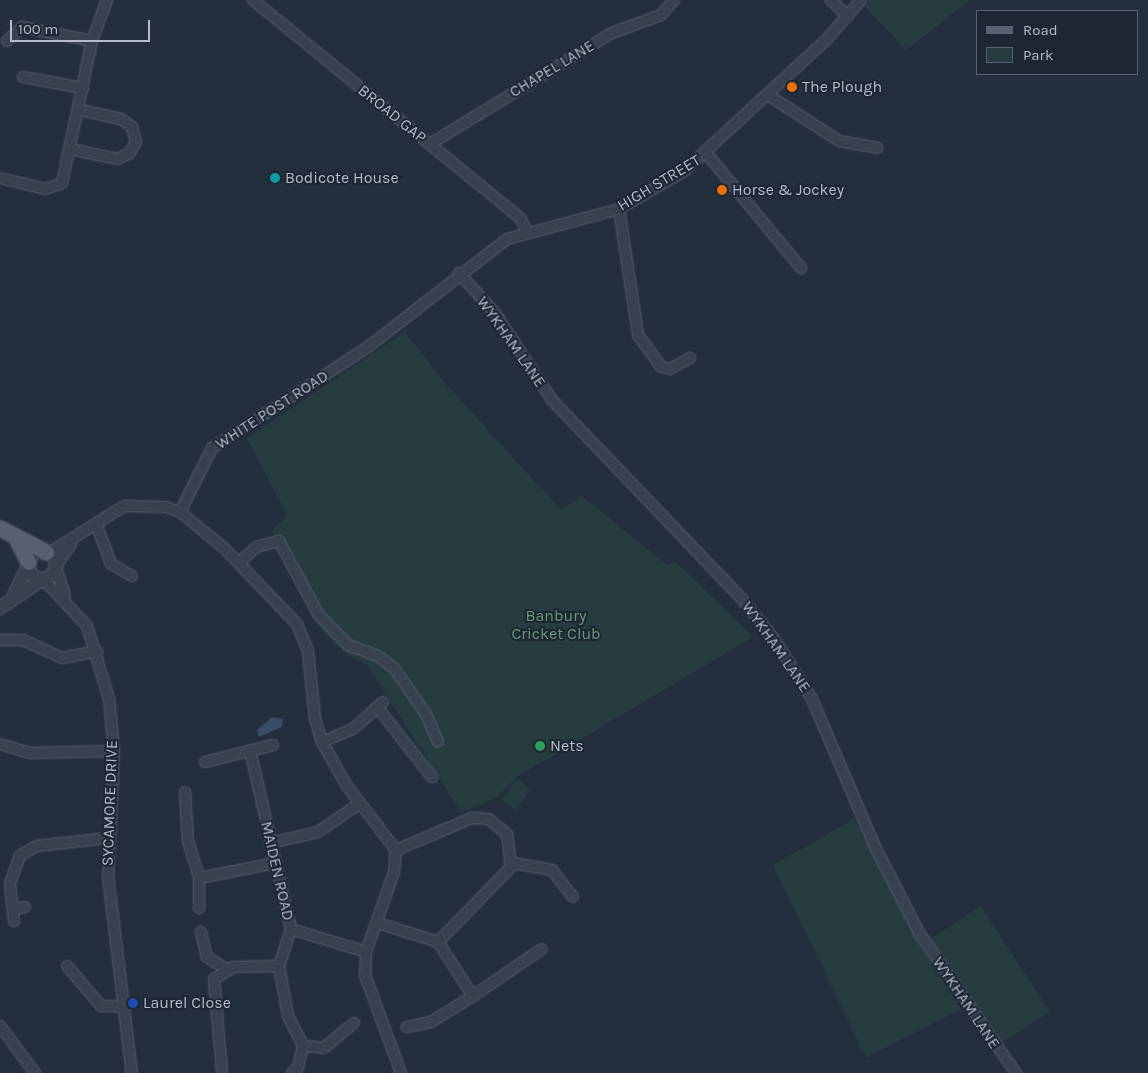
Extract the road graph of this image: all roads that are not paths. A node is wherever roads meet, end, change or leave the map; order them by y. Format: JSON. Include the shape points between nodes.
{"nodes":[{"id":1,"x":107,"y":0,"type":"edge"},
{"id":2,"x":253,"y":0,"type":"edge"},
{"id":3,"x":674,"y":0,"type":"edge"},
{"id":4,"x":831,"y":0,"type":"edge"},
{"id":5,"x":861,"y":0,"type":"edge"},
{"id":6,"x":847,"y":16,"type":"junction"},
{"id":7,"x":7,"y":41,"type":"dead end"},
{"id":8,"x":92,"y":41,"type":"junction"},
{"id":9,"x":23,"y":77,"type":"dead end"},
{"id":10,"x":83,"y":88,"type":"junction"},
{"id":11,"x":768,"y":95,"type":"junction"},
{"id":12,"x":80,"y":110,"type":"junction"},
{"id":13,"x":430,"y":144,"type":"junction"},
{"id":14,"x":876,"y":148,"type":"dead end"},
{"id":15,"x":70,"y":149,"type":"junction"},
{"id":16,"x":707,"y":154,"type":"junction"},
{"id":17,"x":0,"y":178,"type":"edge"},
{"id":18,"x":619,"y":209,"type":"junction"},
{"id":19,"x":527,"y":231,"type":"junction"},
{"id":20,"x":801,"y":268,"type":"dead end"},
{"id":21,"x":459,"y":273,"type":"junction"},
{"id":22,"x":690,"y":358,"type":"dead end"},
{"id":23,"x":180,"y":512,"type":"junction"},
{"id":24,"x":96,"y":523,"type":"junction"},
{"id":25,"x":0,"y":528,"type":"edge"},
{"id":26,"x":14,"y":534,"type":"junction"},
{"id":27,"x":74,"y":542,"type":"junction"},
{"id":28,"x":48,"y":552,"type":"junction"},
{"id":29,"x":240,"y":563,"type":"junction"},
{"id":30,"x":28,"y":564,"type":"junction"},
{"id":31,"x":56,"y":567,"type":"junction"},
{"id":32,"x":132,"y":576,"type":"dead end"},
{"id":33,"x":42,"y":580,"type":"junction"},
{"id":34,"x":68,"y":602,"type":"junction"},
{"id":35,"x":4,"y":605,"type":"edge"},
{"id":36,"x":0,"y":640,"type":"edge"},
{"id":37,"x":97,"y":651,"type":"junction"},
{"id":38,"x":322,"y":742,"type":"junction"},
{"id":39,"x":438,"y":742,"type":"dead end"},
{"id":40,"x":0,"y":744,"type":"edge"},
{"id":41,"x":273,"y":745,"type":"dead end"},
{"id":42,"x":250,"y":750,"type":"junction"},
{"id":43,"x":114,"y":751,"type":"junction"},
{"id":44,"x":205,"y":762,"type":"dead end"},
{"id":45,"x":432,"y":777,"type":"dead end"},
{"id":46,"x":185,"y":792,"type":"dead end"},
{"id":47,"x":360,"y":803,"type":"junction"},
{"id":48,"x":108,"y":838,"type":"junction"},
{"id":49,"x":270,"y":843,"type":"junction"},
{"id":50,"x":396,"y":850,"type":"junction"},
{"id":51,"x":275,"y":863,"type":"junction"},
{"id":52,"x":512,"y":863,"type":"junction"},
{"id":53,"x":199,"y":878,"type":"junction"},
{"id":54,"x":573,"y":897,"type":"dead end"},
{"id":55,"x":26,"y":907,"type":"dead end"},
{"id":56,"x":199,"y":908,"type":"dead end"},
{"id":57,"x":13,"y":909,"type":"junction"},
{"id":58,"x":14,"y":921,"type":"dead end"},
{"id":59,"x":378,"y":923,"type":"junction"},
{"id":60,"x":291,"y":929,"type":"junction"},
{"id":61,"x":201,"y":932,"type":"dead end"},
{"id":62,"x":438,"y":942,"type":"junction"},
{"id":63,"x":542,"y":949,"type":"dead end"},
{"id":64,"x":366,"y":952,"type":"junction"},
{"id":65,"x":67,"y":966,"type":"dead end"},
{"id":66,"x":279,"y":966,"type":"junction"},
{"id":67,"x":226,"y":970,"type":"junction"},
{"id":68,"x":473,"y":996,"type":"junction"},
{"id":69,"x":125,"y":1007,"type":"junction"},
{"id":70,"x":354,"y":1023,"type":"dead end"},
{"id":71,"x":0,"y":1026,"type":"edge"},
{"id":72,"x":407,"y":1027,"type":"dead end"},
{"id":73,"x":303,"y":1046,"type":"junction"},
{"id":74,"x":222,"y":1071,"type":"dead end"},
{"id":75,"x":35,"y":1073,"type":"edge"},
{"id":76,"x":132,"y":1073,"type":"edge"},
{"id":77,"x":292,"y":1073,"type":"edge"},
{"id":78,"x":400,"y":1073,"type":"edge"},
{"id":79,"x":1016,"y":1073,"type":"edge"}],
"edges":[{"from":1,"to":8,"type":"street"},
{"from":2,"to":13,"type":"street","name":"BROAD GAP"},
{"from":3,"to":13,"type":"street","name":"CHAPEL LANE","via":[[661,15],[612,33]]},
{"from":4,"to":6,"type":"street"},
{"from":5,"to":6,"type":"street","name":"HIGH STREET"},
{"from":6,"to":11,"type":"street","name":"HIGH STREET"},
{"from":7,"to":8,"type":"street","via":[[22,27]]},
{"from":8,"to":10,"type":"street"},
{"from":9,"to":10,"type":"street"},
{"from":10,"to":12,"type":"street"},
{"from":11,"to":14,"type":"street","via":[[838,140]]},
{"from":11,"to":16,"type":"street","name":"HIGH STREET"},
{"from":12,"to":15,"type":"street"},
{"from":12,"to":15,"type":"street","via":[[122,119],[132,127],[136,142],[128,154],[117,158]]},
{"from":13,"to":19,"type":"street","name":"BROAD GAP","via":[[520,218]]},
{"from":15,"to":17,"type":"street","via":[[64,178],[57,188],[45,189]]},
{"from":16,"to":18,"type":"street","name":"HIGH STREET"},
{"from":16,"to":20,"type":"street"},
{"from":18,"to":19,"type":"street","name":"HIGH STREET","via":[[588,220]]},
{"from":18,"to":22,"type":"street","via":[[638,335],[661,367],[670,369]]},
{"from":19,"to":21,"type":"street","name":"HIGH STREET","via":[[487,251]]},
{"from":21,"to":23,"type":"street","name":"WHITE POST ROAD","via":[[402,323],[212,448]]},
{"from":21,"to":79,"type":"street","name":"WYKHAM LANE","via":[[495,313],[552,400],[736,592],[774,639],[812,699],[875,847],[920,934]]},
{"from":23,"to":24,"type":"street","via":[[138,504],[124,506]]},
{"from":23,"to":29,"type":"street"},
{"from":24,"to":27,"type":"street"},
{"from":24,"to":32,"type":"street","via":[[111,564]]},
{"from":25,"to":26,"type":"main road"},
{"from":26,"to":28,"type":"main road"},
{"from":26,"to":30,"type":"main road"},
{"from":27,"to":28,"type":"street"},
{"from":27,"to":31,"type":"street"},
{"from":28,"to":30,"type":"street","via":[[37,552]]},
{"from":28,"to":31,"type":"street"},
{"from":29,"to":38,"type":"street","via":[[297,624],[308,651],[315,719]]},
{"from":29,"to":39,"type":"street","via":[[256,547],[279,541],[318,614],[348,645],[378,656],[394,668],[426,714]]},
{"from":30,"to":33,"type":"street"},
{"from":30,"to":35,"type":"street"},
{"from":31,"to":33,"type":"street"},
{"from":31,"to":34,"type":"street","name":"SYCAMORE DRIVE"},
{"from":33,"to":34,"type":"street","name":"SYCAMORE DRIVE"},
{"from":33,"to":35,"type":"street"},
{"from":34,"to":37,"type":"street","name":"SYCAMORE DRIVE","via":[[87,626]]},
{"from":36,"to":37,"type":"street","via":[[23,640],[62,658]]},
{"from":37,"to":43,"type":"street","name":"SYCAMORE DRIVE"},
{"from":38,"to":45,"type":"street","via":[[353,729],[380,705]]},
{"from":38,"to":47,"type":"street"},
{"from":40,"to":43,"type":"street","via":[[30,753]]},
{"from":41,"to":42,"type":"street"},
{"from":42,"to":44,"type":"street"},
{"from":42,"to":49,"type":"street","name":"MAIDEN ROAD"},
{"from":43,"to":48,"type":"street","name":"SYCAMORE DRIVE"},
{"from":46,"to":53,"type":"street","via":[[188,841]]},
{"from":47,"to":49,"type":"street","via":[[318,832]]},
{"from":47,"to":50,"type":"street"},
{"from":48,"to":57,"type":"street","via":[[36,846],[20,856],[10,883]]},
{"from":48,"to":69,"type":"street","name":"SYCAMORE DRIVE"},
{"from":49,"to":51,"type":"street","name":"MAIDEN ROAD"},
{"from":50,"to":52,"type":"street","via":[[481,817],[498,823],[507,834]]},
{"from":50,"to":59,"type":"street"},
{"from":51,"to":53,"type":"street"},
{"from":51,"to":60,"type":"street","name":"MAIDEN ROAD"},
{"from":52,"to":54,"type":"street","via":[[552,870]]},
{"from":52,"to":62,"type":"street"},
{"from":53,"to":56,"type":"street"},
{"from":55,"to":57,"type":"street"},
{"from":57,"to":58,"type":"street"},
{"from":59,"to":62,"type":"street"},
{"from":59,"to":64,"type":"street"},
{"from":60,"to":64,"type":"street"},
{"from":60,"to":66,"type":"street","name":"MAIDEN ROAD"},
{"from":61,"to":67,"type":"street","via":[[207,957]]},
{"from":62,"to":68,"type":"street"},
{"from":63,"to":68,"type":"street"},
{"from":64,"to":78,"type":"street","via":[[368,992],[399,1059]]},
{"from":65,"to":69,"type":"street","via":[[101,1006]]},
{"from":66,"to":67,"type":"street"},
{"from":66,"to":73,"type":"street","name":"MAIDEN ROAD","via":[[288,1016]]},
{"from":67,"to":74,"type":"street","via":[[211,988]]},
{"from":68,"to":72,"type":"street","via":[[431,1022]]},
{"from":69,"to":76,"type":"street","name":"SYCAMORE DRIVE"},
{"from":70,"to":73,"type":"street","via":[[324,1048]]},
{"from":71,"to":75,"type":"street"},
{"from":73,"to":77,"type":"street","via":[[298,1067]]}]}
